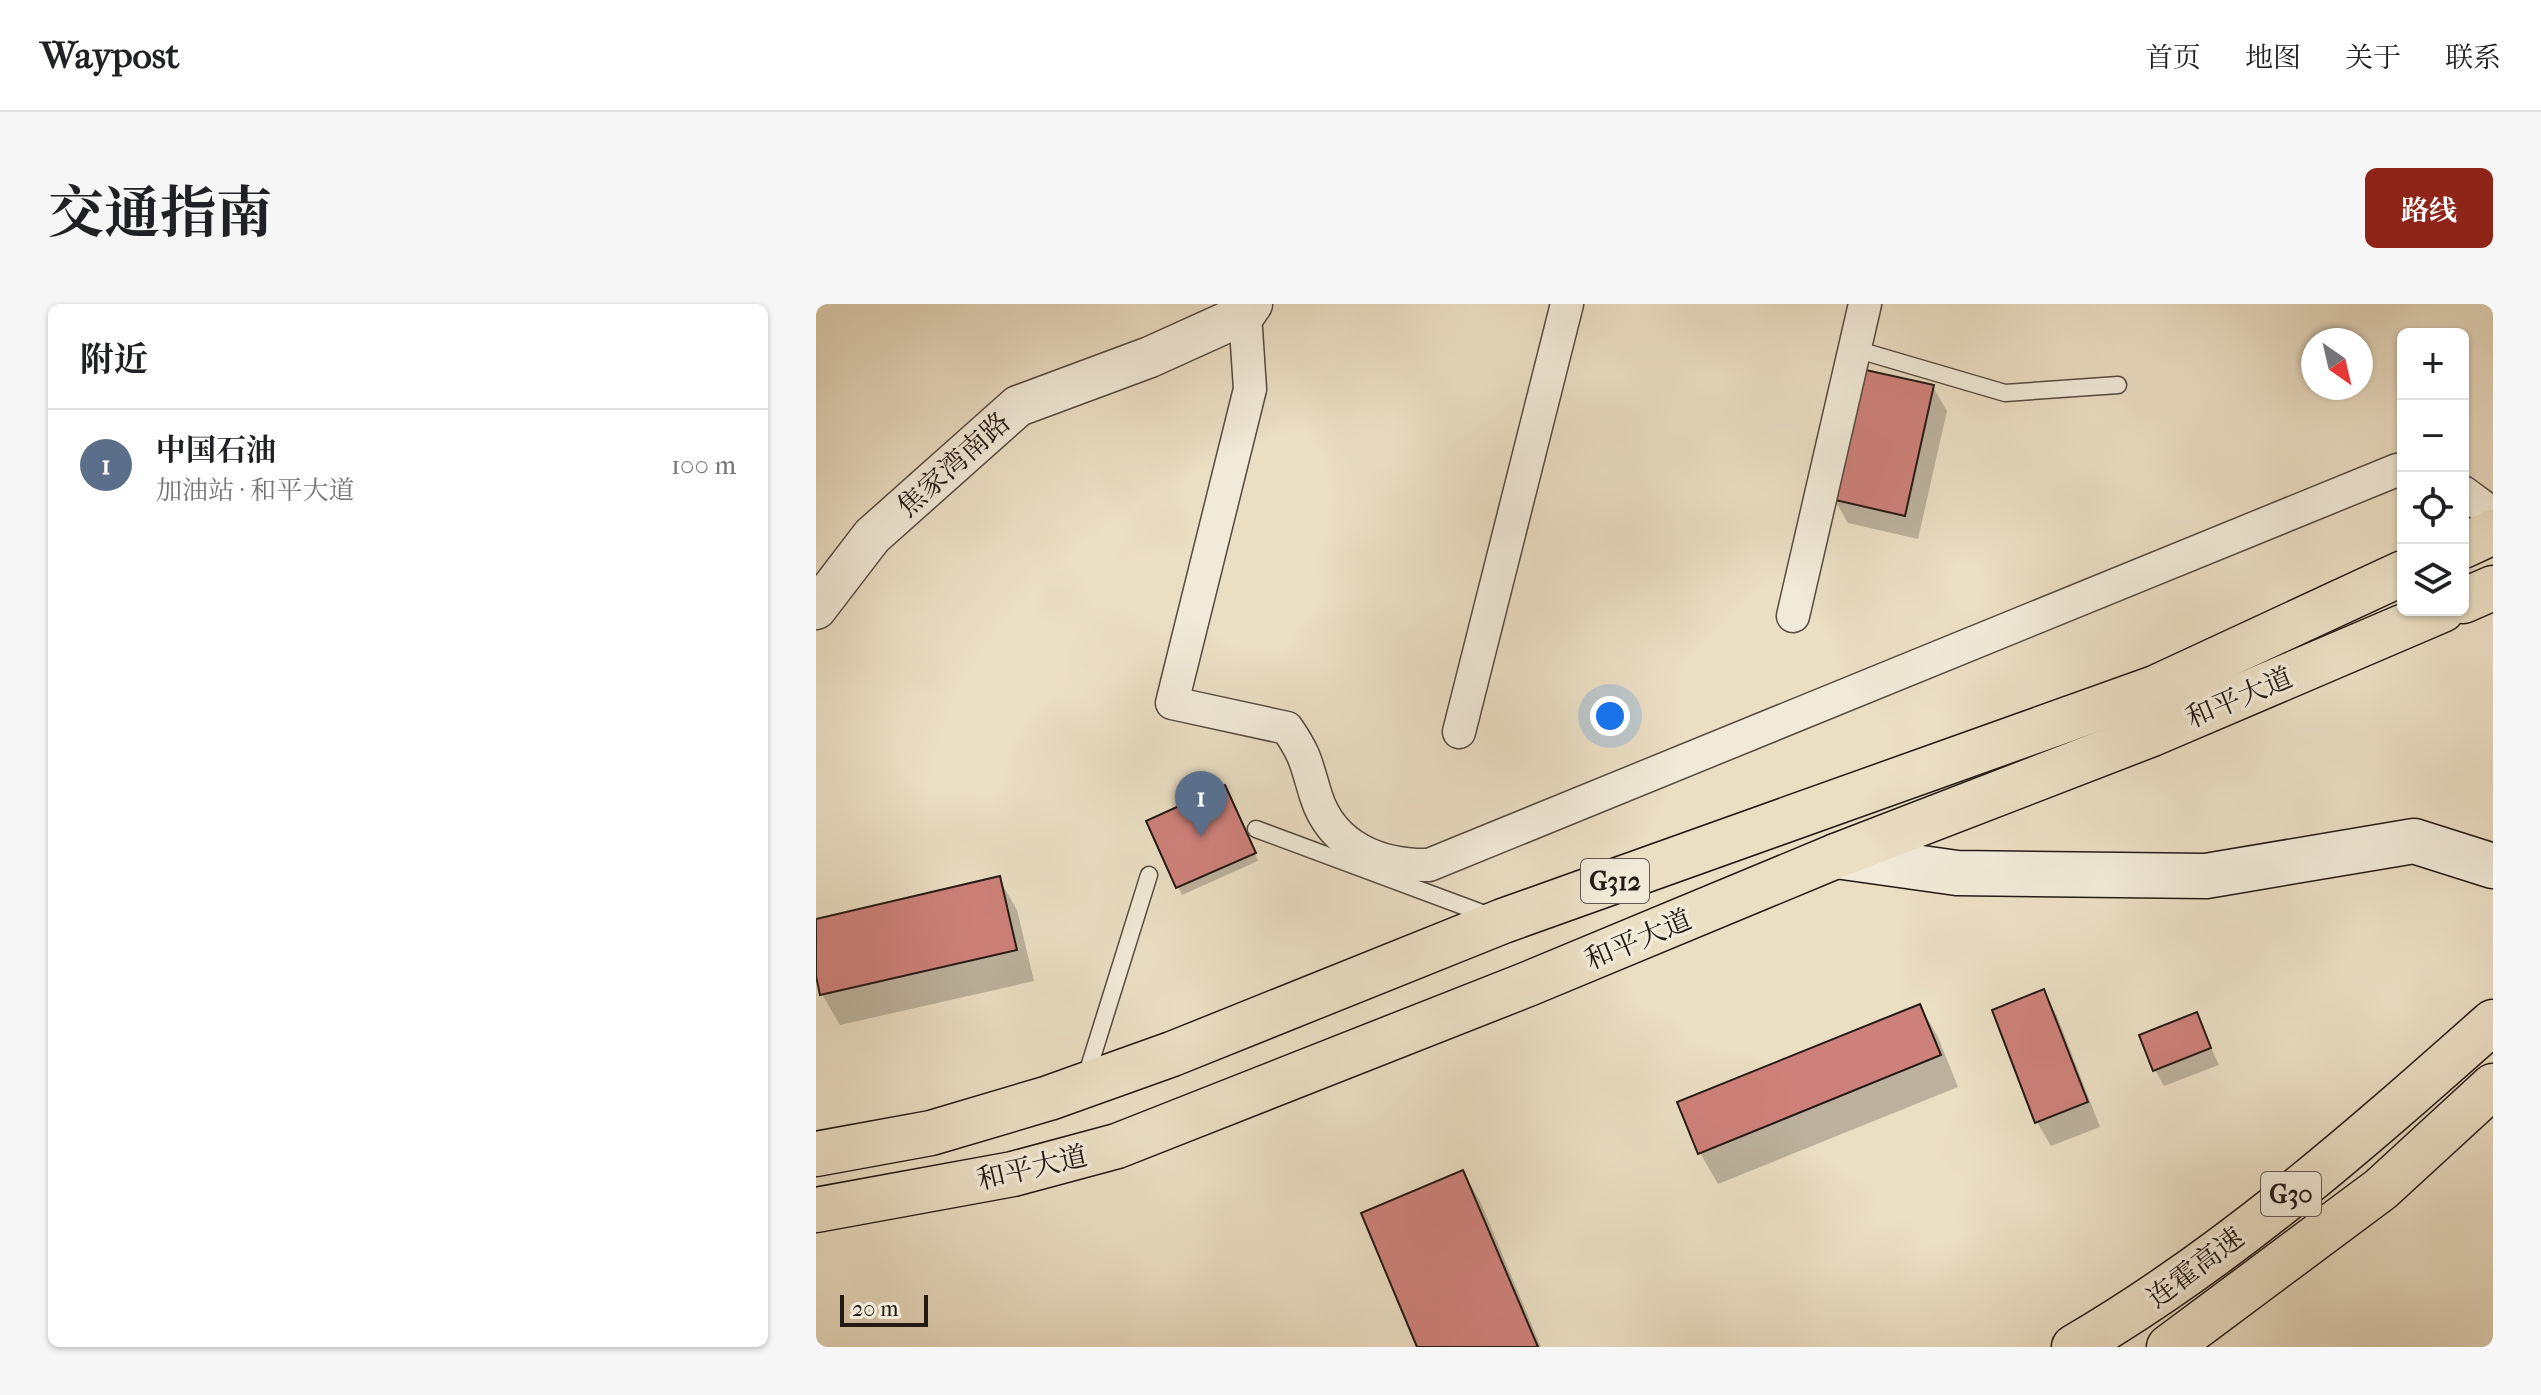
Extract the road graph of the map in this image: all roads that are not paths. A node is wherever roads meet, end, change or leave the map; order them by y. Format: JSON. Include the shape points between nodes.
{"nodes":[{"id":1,"x":1567,"y":304,"type":"edge"},
{"id":2,"x":1865,"y":304,"type":"edge"},
{"id":3,"x":1249,"y":309,"type":"edge"},
{"id":4,"x":1855,"y":349,"type":"junction"},
{"id":5,"x":2118,"y":385,"type":"dead end"},
{"id":6,"x":2397,"y":470,"type":"edge"},
{"id":7,"x":2469,"y":496,"type":"edge"},
{"id":8,"x":2493,"y":514,"type":"edge"},
{"id":9,"x":2493,"y":532,"type":"edge"},
{"id":10,"x":2467,"y":544,"type":"edge"},
{"id":11,"x":2397,"y":576,"type":"edge"},
{"id":12,"x":2493,"y":588,"type":"edge"},
{"id":13,"x":2469,"y":598,"type":"edge"},
{"id":14,"x":816,"y":609,"type":"edge"},
{"id":15,"x":1793,"y":616,"type":"dead end"},
{"id":16,"x":2428,"y":616,"type":"edge"},
{"id":17,"x":1459,"y":732,"type":"dead end"},
{"id":18,"x":1256,"y":829,"type":"dead end"},
{"id":19,"x":1836,"y":856,"type":"junction"},
{"id":20,"x":2493,"y":866,"type":"edge"},
{"id":21,"x":1149,"y":875,"type":"dead end"},
{"id":22,"x":1503,"y":921,"type":"junction"},
{"id":23,"x":2493,"y":1022,"type":"edge"},
{"id":24,"x":1083,"y":1086,"type":"junction"},
{"id":25,"x":2493,"y":1086,"type":"edge"},
{"id":26,"x":816,"y":1154,"type":"edge"},
{"id":27,"x":816,"y":1210,"type":"edge"},
{"id":28,"x":2074,"y":1347,"type":"edge"},
{"id":29,"x":2169,"y":1347,"type":"edge"}],
"edges":[{"from":1,"to":17,"type":"street"},
{"from":2,"to":4,"type":"street"},
{"from":3,"to":6,"type":"street","via":[[1250,389],[1172,703],[1287,728],[1307,757],[1329,823],[1361,851],[1401,866],[1429,865]]},
{"from":3,"to":14,"type":"street","name":"焦家湾南路","via":[[1150,357],[1018,406],[872,536]]},
{"from":4,"to":5,"type":"lane","via":[[2005,393]]},
{"from":4,"to":15,"type":"street"},
{"from":7,"to":8,"type":"street"},
{"from":9,"to":10,"type":"highway"},
{"from":11,"to":22,"type":"highway","name":"和平大道","number":"G312","via":[[2155,688]]},
{"from":12,"to":13,"type":"highway"},
{"from":16,"to":19,"type":"highway","name":"和平大道","number":"G312","via":[[2152,734]]},
{"from":18,"to":22,"type":"lane"},
{"from":19,"to":20,"type":"main road","via":[[1957,873],[2206,876],[2414,841]]},
{"from":19,"to":27,"type":"highway","name":"和平大道","number":"G312","via":[[1117,1146],[1013,1174]]},
{"from":21,"to":24,"type":"lane"},
{"from":22,"to":24,"type":"highway","name":"和平大道","number":"G312"},
{"from":23,"to":28,"type":"highway","name":"连霍高速","number":"G30","via":[[2349,1150],[2142,1307]]},
{"from":24,"to":26,"type":"highway","name":"和平大道","number":"G312","via":[[931,1133]]},
{"from":25,"to":29,"type":"highway","name":"连霍高速","number":"G30","via":[[2381,1189]]}]}
